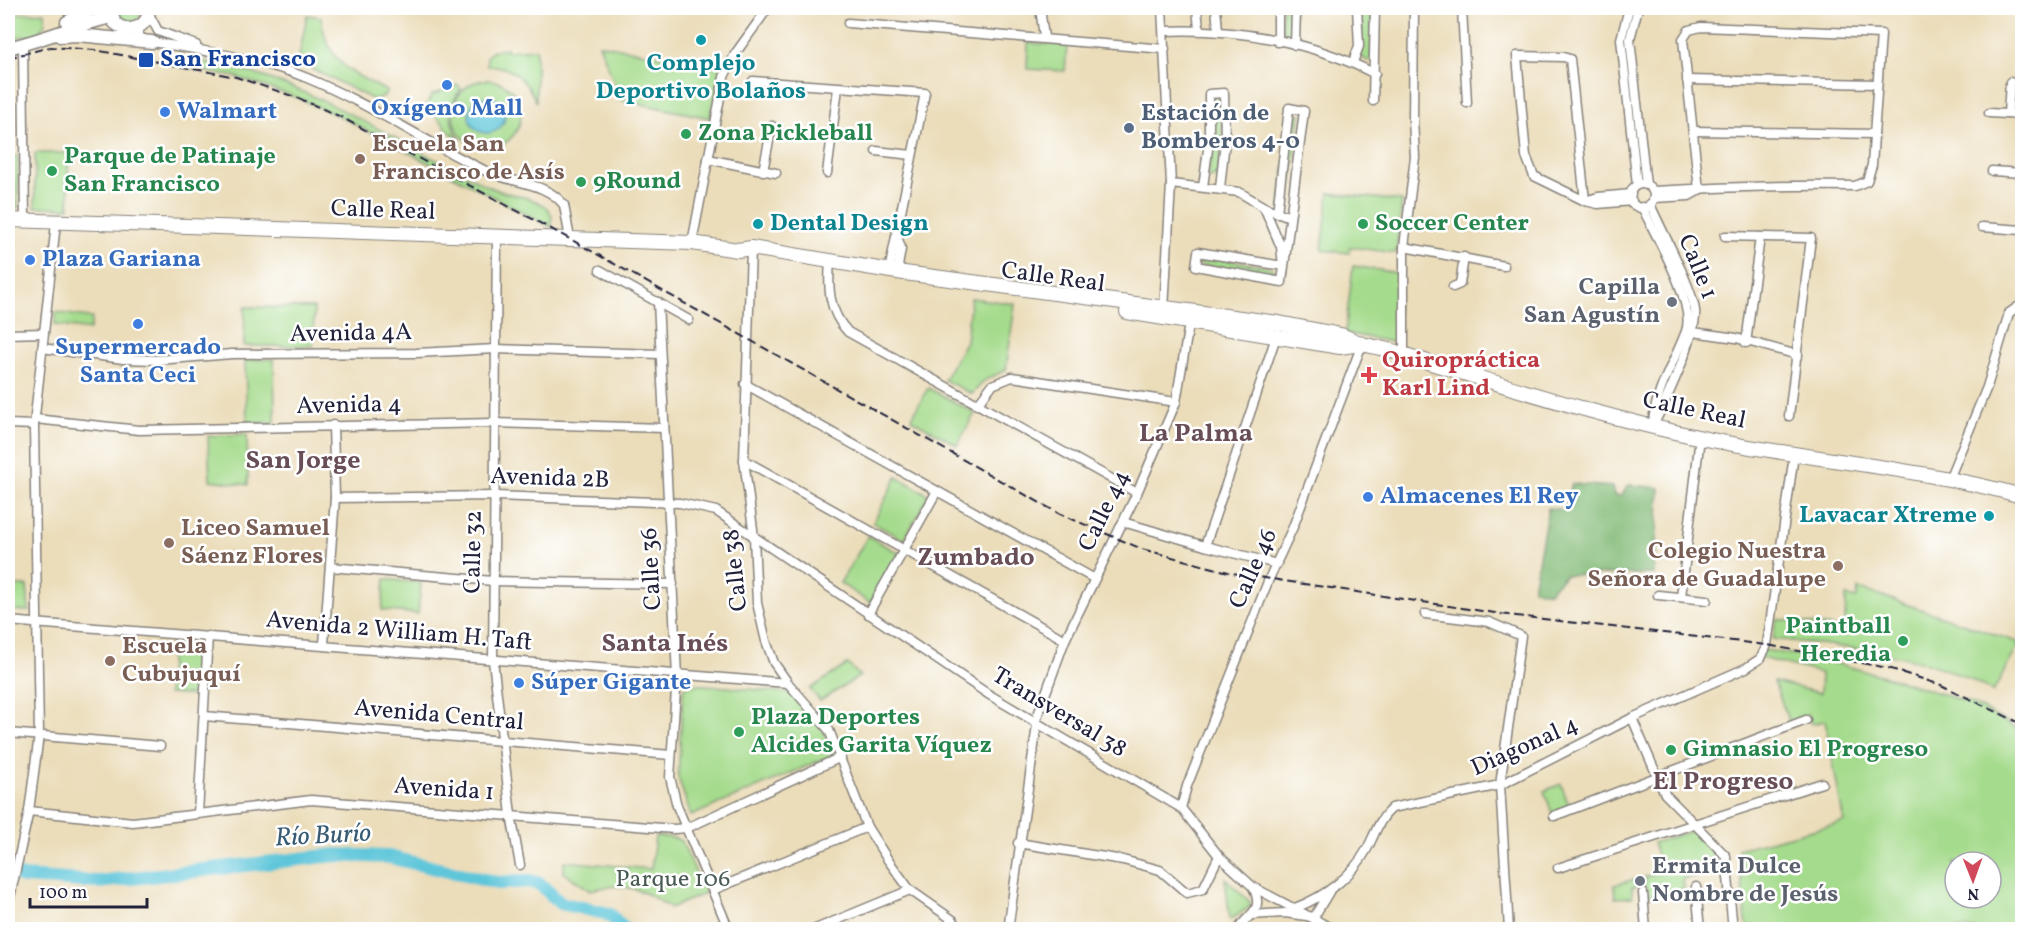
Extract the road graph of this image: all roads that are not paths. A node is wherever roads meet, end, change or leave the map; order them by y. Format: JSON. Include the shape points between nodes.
{"nodes":[{"id":1,"x":95,"y":8,"type":"edge"},
{"id":2,"x":768,"y":8,"type":"edge"},
{"id":3,"x":1040,"y":8,"type":"edge"},
{"id":4,"x":1162,"y":8,"type":"edge"},
{"id":5,"x":1197,"y":8,"type":"edge"},
{"id":6,"x":1216,"y":8,"type":"edge"},
{"id":7,"x":1278,"y":8,"type":"edge"},
{"id":8,"x":1296,"y":8,"type":"edge"},
{"id":9,"x":1357,"y":8,"type":"edge"},
{"id":10,"x":1375,"y":8,"type":"edge"},
{"id":11,"x":1414,"y":8,"type":"edge"},
{"id":12,"x":1462,"y":8,"type":"edge"},
{"id":13,"x":1633,"y":10,"type":"edge"},
{"id":14,"x":149,"y":11,"type":"edge"},
{"id":15,"x":111,"y":12,"type":"edge"},
{"id":16,"x":848,"y":23,"type":"dead end"},
{"id":17,"x":135,"y":29,"type":"junction"},
{"id":18,"x":1199,"y":29,"type":"junction"},
{"id":19,"x":1218,"y":30,"type":"junction"},
{"id":20,"x":1164,"y":31,"type":"junction"},
{"id":21,"x":53,"y":36,"type":"junction"},
{"id":22,"x":1044,"y":37,"type":"junction"},
{"id":23,"x":152,"y":42,"type":"junction"},
{"id":24,"x":1278,"y":42,"type":"junction"},
{"id":25,"x":23,"y":45,"type":"junction"},
{"id":26,"x":1295,"y":45,"type":"junction"},
{"id":27,"x":8,"y":48,"type":"edge"},
{"id":28,"x":1165,"y":49,"type":"junction"},
{"id":29,"x":231,"y":56,"type":"junction"},
{"id":30,"x":1353,"y":62,"type":"junction"},
{"id":31,"x":1375,"y":74,"type":"junction"},
{"id":32,"x":1688,"y":80,"type":"junction"},
{"id":33,"x":753,"y":81,"type":"dead end"},
{"id":34,"x":2010,"y":82,"type":"dead end"},
{"id":35,"x":1876,"y":84,"type":"junction"},
{"id":36,"x":838,"y":87,"type":"junction"},
{"id":37,"x":1373,"y":101,"type":"dead end"},
{"id":38,"x":1467,"y":103,"type":"dead end"},
{"id":39,"x":1989,"y":113,"type":"dead end"},
{"id":40,"x":2008,"y":114,"type":"junction"},
{"id":41,"x":2022,"y":115,"type":"edge"},
{"id":42,"x":772,"y":126,"type":"dead end"},
{"id":43,"x":1693,"y":131,"type":"junction"},
{"id":44,"x":1874,"y":134,"type":"junction"},
{"id":45,"x":876,"y":151,"type":"dead end"},
{"id":46,"x":912,"y":154,"type":"junction"},
{"id":47,"x":708,"y":159,"type":"junction"},
{"id":48,"x":763,"y":171,"type":"junction"},
{"id":49,"x":1992,"y":171,"type":"dead end"},
{"id":50,"x":776,"y":173,"type":"dead end"},
{"id":51,"x":827,"y":173,"type":"dead end"},
{"id":52,"x":2022,"y":173,"type":"edge"},
{"id":53,"x":1171,"y":184,"type":"junction"},
{"id":54,"x":1203,"y":187,"type":"junction"},
{"id":55,"x":1220,"y":188,"type":"junction"},
{"id":56,"x":1699,"y":190,"type":"junction"},
{"id":57,"x":1647,"y":195,"type":"junction"},
{"id":58,"x":1631,"y":197,"type":"junction"},
{"id":59,"x":1585,"y":201,"type":"junction"},
{"id":60,"x":1264,"y":207,"type":"junction"},
{"id":61,"x":1276,"y":213,"type":"junction"},
{"id":62,"x":1290,"y":217,"type":"junction"},
{"id":63,"x":8,"y":220,"type":"edge"},
{"id":64,"x":25,"y":222,"type":"junction"},
{"id":65,"x":56,"y":223,"type":"junction"},
{"id":66,"x":8,"y":226,"type":"edge"},
{"id":67,"x":1982,"y":228,"type":"dead end"},
{"id":68,"x":2022,"y":230,"type":"edge"},
{"id":69,"x":1725,"y":236,"type":"dead end"},
{"id":70,"x":497,"y":237,"type":"junction"},
{"id":71,"x":1760,"y":237,"type":"junction"},
{"id":72,"x":570,"y":239,"type":"junction"},
{"id":73,"x":692,"y":243,"type":"junction"},
{"id":74,"x":1404,"y":247,"type":"junction"},
{"id":75,"x":747,"y":252,"type":"junction"},
{"id":76,"x":1464,"y":257,"type":"junction"},
{"id":77,"x":830,"y":264,"type":"junction"},
{"id":78,"x":1504,"y":266,"type":"dead end"},
{"id":79,"x":1283,"y":267,"type":"junction"},
{"id":80,"x":600,"y":270,"type":"dead end"},
{"id":81,"x":893,"y":271,"type":"junction"},
{"id":82,"x":1453,"y":287,"type":"dead end"},
{"id":83,"x":658,"y":302,"type":"junction"},
{"id":84,"x":2022,"y":304,"type":"edge"},
{"id":85,"x":1164,"y":312,"type":"junction"},
{"id":86,"x":1190,"y":316,"type":"junction"},
{"id":87,"x":689,"y":320,"type":"dead end"},
{"id":88,"x":1278,"y":329,"type":"junction"},
{"id":89,"x":1689,"y":331,"type":"junction"},
{"id":90,"x":43,"y":333,"type":"junction"},
{"id":91,"x":8,"y":334,"type":"edge"},
{"id":92,"x":1746,"y":343,"type":"junction"},
{"id":93,"x":1362,"y":344,"type":"junction"},
{"id":94,"x":42,"y":348,"type":"junction"},
{"id":95,"x":496,"y":349,"type":"junction"},
{"id":96,"x":660,"y":354,"type":"junction"},
{"id":97,"x":1404,"y":354,"type":"junction"},
{"id":98,"x":1798,"y":355,"type":"junction"},
{"id":99,"x":745,"y":384,"type":"junction"},
{"id":100,"x":1176,"y":402,"type":"junction"},
{"id":101,"x":977,"y":405,"type":"junction"},
{"id":102,"x":1789,"y":416,"type":"dead end"},
{"id":103,"x":35,"y":422,"type":"junction"},
{"id":104,"x":495,"y":423,"type":"junction"},
{"id":105,"x":8,"y":424,"type":"edge"},
{"id":106,"x":333,"y":425,"type":"junction"},
{"id":107,"x":1653,"y":426,"type":"junction"},
{"id":108,"x":664,"y":428,"type":"junction"},
{"id":109,"x":1700,"y":437,"type":"junction"},
{"id":110,"x":1794,"y":454,"type":"junction"},
{"id":111,"x":744,"y":460,"type":"junction"},
{"id":112,"x":1949,"y":478,"type":"junction"},
{"id":113,"x":937,"y":491,"type":"junction"},
{"id":114,"x":1137,"y":493,"type":"junction"},
{"id":115,"x":495,"y":496,"type":"junction"},
{"id":116,"x":2022,"y":496,"type":"edge"},
{"id":117,"x":335,"y":498,"type":"junction"},
{"id":118,"x":669,"y":503,"type":"junction"},
{"id":119,"x":1123,"y":522,"type":"junction"},
{"id":120,"x":754,"y":537,"type":"junction"},
{"id":121,"x":1205,"y":546,"type":"junction"},
{"id":122,"x":903,"y":550,"type":"junction"},
{"id":123,"x":1277,"y":564,"type":"junction"},
{"id":124,"x":330,"y":567,"type":"junction"},
{"id":125,"x":1093,"y":578,"type":"junction"},
{"id":126,"x":493,"y":581,"type":"junction"},
{"id":127,"x":673,"y":585,"type":"junction"},
{"id":128,"x":1658,"y":595,"type":"dead end"},
{"id":129,"x":1681,"y":597,"type":"junction"},
{"id":130,"x":1707,"y":600,"type":"dead end"},
{"id":131,"x":868,"y":614,"type":"junction"},
{"id":132,"x":1425,"y":614,"type":"dead end"},
{"id":133,"x":8,"y":621,"type":"edge"},
{"id":134,"x":38,"y":624,"type":"junction"},
{"id":135,"x":208,"y":636,"type":"junction"},
{"id":136,"x":1065,"y":640,"type":"junction"},
{"id":137,"x":324,"y":644,"type":"junction"},
{"id":138,"x":493,"y":660,"type":"junction"},
{"id":139,"x":676,"y":675,"type":"junction"},
{"id":140,"x":788,"y":683,"type":"junction"},
{"id":141,"x":204,"y":716,"type":"junction"},
{"id":142,"x":1632,"y":718,"type":"junction"},
{"id":143,"x":1806,"y":720,"type":"dead end"},
{"id":144,"x":1036,"y":724,"type":"junction"},
{"id":145,"x":8,"y":733,"type":"edge"},
{"id":146,"x":39,"y":735,"type":"junction"},
{"id":147,"x":501,"y":741,"type":"junction"},
{"id":148,"x":160,"y":746,"type":"dead end"},
{"id":149,"x":671,"y":755,"type":"junction"},
{"id":150,"x":841,"y":757,"type":"junction"},
{"id":151,"x":1658,"y":776,"type":"junction"},
{"id":152,"x":1822,"y":783,"type":"dead end"},
{"id":153,"x":1500,"y":784,"type":"junction"},
{"id":154,"x":1181,"y":808,"type":"junction"},
{"id":155,"x":29,"y":811,"type":"junction"},
{"id":156,"x":198,"y":814,"type":"junction"},
{"id":157,"x":511,"y":815,"type":"junction"},
{"id":158,"x":1554,"y":816,"type":"dead end"},
{"id":159,"x":1695,"y":823,"type":"junction"},
{"id":160,"x":867,"y":827,"type":"junction"},
{"id":161,"x":687,"y":828,"type":"junction"},
{"id":162,"x":1018,"y":843,"type":"junction"},
{"id":163,"x":1219,"y":856,"type":"junction"},
{"id":164,"x":520,"y":865,"type":"dead end"},
{"id":165,"x":1558,"y":868,"type":"dead end"},
{"id":166,"x":1253,"y":887,"type":"junction"},
{"id":167,"x":1696,"y":887,"type":"dead end"},
{"id":168,"x":1332,"y":888,"type":"junction"},
{"id":169,"x":713,"y":890,"type":"junction"},
{"id":170,"x":910,"y":890,"type":"junction"},
{"id":171,"x":1643,"y":893,"type":"dead end"},
{"id":172,"x":8,"y":906,"type":"edge"},
{"id":173,"x":1295,"y":908,"type":"junction"},
{"id":174,"x":1251,"y":915,"type":"junction"},
{"id":175,"x":1314,"y":917,"type":"junction"},
{"id":176,"x":729,"y":930,"type":"edge"},
{"id":177,"x":813,"y":930,"type":"edge"},
{"id":178,"x":960,"y":930,"type":"edge"},
{"id":179,"x":1008,"y":930,"type":"edge"},
{"id":180,"x":1238,"y":930,"type":"edge"},
{"id":181,"x":1335,"y":930,"type":"edge"},
{"id":182,"x":1509,"y":930,"type":"edge"},
{"id":183,"x":1646,"y":930,"type":"edge"},
{"id":184,"x":1700,"y":930,"type":"edge"},
{"id":185,"x":1733,"y":930,"type":"edge"}],
"edges":[{"from":1,"to":25,"type":"main road"},
{"from":2,"to":47,"type":"street","via":[[728,68]]},
{"from":3,"to":22,"type":"street"},
{"from":4,"to":20,"type":"street"},
{"from":5,"to":18,"type":"street"},
{"from":6,"to":19,"type":"street"},
{"from":7,"to":24,"type":"street"},
{"from":8,"to":26,"type":"street"},
{"from":9,"to":30,"type":"street","via":[[1359,46]]},
{"from":10,"to":31,"type":"street"},
{"from":11,"to":74,"type":"street","via":[[1415,157]]},
{"from":12,"to":38,"type":"street"},
{"from":13,"to":57,"type":"street","name":"Calle 1","via":[[1632,107]]},
{"from":14,"to":17,"type":"main road","via":[[145,22]]},
{"from":14,"to":29,"type":"street","via":[[154,26],[164,35]]},
{"from":15,"to":17,"type":"main road","via":[[118,26]]},
{"from":15,"to":21,"type":"main road"},
{"from":16,"to":22,"type":"street"},
{"from":17,"to":23,"type":"street","via":[[141,38]]},
{"from":18,"to":19,"type":"street"},
{"from":18,"to":20,"type":"street"},
{"from":19,"to":24,"type":"street"},
{"from":20,"to":28,"type":"street"},
{"from":21,"to":23,"type":"main road"},
{"from":21,"to":25,"type":"main road"},
{"from":22,"to":28,"type":"street"},
{"from":23,"to":29,"type":"street"},
{"from":24,"to":26,"type":"street"},
{"from":25,"to":27,"type":"main road"},
{"from":25,"to":64,"type":"street"},
{"from":26,"to":30,"type":"street"},
{"from":28,"to":53,"type":"street"},
{"from":29,"to":72,"type":"street","via":[[306,77],[367,105],[492,174],[548,191],[564,205]]},
{"from":30,"to":31,"type":"street"},
{"from":31,"to":37,"type":"street"},
{"from":32,"to":35,"type":"street"},
{"from":32,"to":35,"type":"street","via":[[1683,39],[1689,30],[1701,27],[1881,34]]},
{"from":32,"to":43,"type":"street"},
{"from":33,"to":36,"type":"street"},
{"from":34,"to":40,"type":"street"},
{"from":35,"to":44,"type":"street"},
{"from":36,"to":46,"type":"street","via":[[925,93]]},
{"from":36,"to":51,"type":"street"},
{"from":39,"to":40,"type":"street"},
{"from":40,"to":41,"type":"street"},
{"from":42,"to":48,"type":"street"},
{"from":43,"to":44,"type":"street"},
{"from":43,"to":56,"type":"street"},
{"from":44,"to":56,"type":"street","via":[[1871,176],[1862,184]]},
{"from":45,"to":46,"type":"street"},
{"from":46,"to":81,"type":"street","via":[[896,231],[901,249]]},
{"from":47,"to":48,"type":"street"},
{"from":47,"to":73,"type":"street"},
{"from":48,"to":50,"type":"street"},
{"from":49,"to":52,"type":"street"},
{"from":53,"to":54,"type":"street"},
{"from":53,"to":85,"type":"street"},
{"from":54,"to":55,"type":"street"},
{"from":54,"to":55,"type":"street","via":[[1209,142],[1209,94],[1224,93],[1225,141]]},
{"from":55,"to":60,"type":"street","via":[[1239,192]]},
{"from":56,"to":57,"type":"street"},
{"from":57,"to":58,"type":"street"},
{"from":57,"to":58,"type":"street"},
{"from":57,"to":89,"type":"street","name":"Calle 1","via":[[1695,311]]},
{"from":58,"to":59,"type":"street","via":[[1598,196]]},
{"from":59,"to":59,"type":"street","via":[[1570,59],[1517,56],[1526,156],[1534,176]]},
{"from":60,"to":61,"type":"street"},
{"from":60,"to":79,"type":"street","via":[[1281,247]]},
{"from":61,"to":62,"type":"street"},
{"from":61,"to":62,"type":"street","via":[[1289,108],[1304,111]]},
{"from":62,"to":79,"type":"street"},
{"from":63,"to":64,"type":"main road","name":"Calle Real"},
{"from":64,"to":65,"type":"main road","name":"Calle Real"},
{"from":64,"to":66,"type":"main road","name":"Calle Real"},
{"from":65,"to":70,"type":"main road","name":"Calle Real"},
{"from":65,"to":90,"type":"street"},
{"from":67,"to":68,"type":"street"},
{"from":69,"to":71,"type":"street"},
{"from":70,"to":72,"type":"main road","name":"Calle Real"},
{"from":70,"to":95,"type":"street","name":"Calle 32"},
{"from":71,"to":92,"type":"street"},
{"from":71,"to":98,"type":"street","via":[[1811,238]]},
{"from":72,"to":73,"type":"main road","name":"Calle Real"},
{"from":73,"to":75,"type":"main road","name":"Calle Real"},
{"from":74,"to":76,"type":"street"},
{"from":74,"to":97,"type":"street"},
{"from":75,"to":77,"type":"main road","name":"Calle Real"},
{"from":75,"to":99,"type":"street","name":"Calle 38"},
{"from":76,"to":78,"type":"street"},
{"from":76,"to":82,"type":"street","via":[[1460,284]]},
{"from":77,"to":81,"type":"main road","name":"Calle Real"},
{"from":77,"to":85,"type":"main road","name":"Calle Real"},
{"from":77,"to":101,"type":"street","via":[[833,311],[848,332]]},
{"from":79,"to":79,"type":"street","via":[[1198,252],[1196,266],[1282,282]]},
{"from":80,"to":83,"type":"street"},
{"from":81,"to":85,"type":"main road","name":"Calle Real"},
{"from":83,"to":87,"type":"street"},
{"from":83,"to":96,"type":"street","name":"Calle 36"},
{"from":84,"to":112,"type":"street","via":[[2009,313],[1987,387]]},
{"from":85,"to":86,"type":"main road","name":"Calle Real"},
{"from":86,"to":88,"type":"main road","name":"Calle Real"},
{"from":86,"to":100,"type":"street","name":"Calle 44"},
{"from":88,"to":93,"type":"main road","name":"Calle Real","via":[[1340,347]]},
{"from":88,"to":121,"type":"street"},
{"from":89,"to":92,"type":"street"},
{"from":89,"to":107,"type":"street","name":"Calle 1","via":[[1655,407]]},
{"from":90,"to":91,"type":"street"},
{"from":90,"to":94,"type":"street"},
{"from":92,"to":98,"type":"street"},
{"from":93,"to":97,"type":"main road","name":"Calle Real"},
{"from":93,"to":123,"type":"street","name":"Calle 46"},
{"from":94,"to":95,"type":"street","name":"Avenida 4A","via":[[158,360],[232,354]]},
{"from":94,"to":103,"type":"street"},
{"from":95,"to":96,"type":"street","name":"Avenida 4A"},
{"from":95,"to":104,"type":"street","name":"Calle 32"},
{"from":96,"to":108,"type":"street","name":"Calle 36"},
{"from":97,"to":107,"type":"main road","name":"Calle Real","via":[[1546,400]]},
{"from":98,"to":102,"type":"street"},
{"from":99,"to":111,"type":"street","name":"Calle 38"},
{"from":99,"to":113,"type":"street"},
{"from":100,"to":101,"type":"street","via":[[1012,377],[992,384]]},
{"from":100,"to":114,"type":"street","name":"Calle 44"},
{"from":101,"to":114,"type":"street"},
{"from":103,"to":105,"type":"street","name":"Avenida 4"},
{"from":103,"to":106,"type":"street","name":"Avenida 4","via":[[139,430]]},
{"from":103,"to":134,"type":"street"},
{"from":104,"to":106,"type":"street","name":"Avenida 4"},
{"from":104,"to":108,"type":"street","name":"Avenida 4"},
{"from":104,"to":115,"type":"street","name":"Calle 32"},
{"from":106,"to":117,"type":"street"},
{"from":107,"to":109,"type":"main road","name":"Calle Real"},
{"from":108,"to":118,"type":"street","name":"Calle 36"},
{"from":109,"to":110,"type":"main road","name":"Calle Real"},
{"from":109,"to":129,"type":"street"},
{"from":110,"to":112,"type":"main road","name":"Calle Real"},
{"from":110,"to":142,"type":"street","name":"Diagonal 4","via":[[1767,645],[1761,658]]},
{"from":111,"to":120,"type":"street","name":"Calle 38"},
{"from":111,"to":122,"type":"street"},
{"from":112,"to":116,"type":"main road","name":"Calle Real"},
{"from":113,"to":122,"type":"street"},
{"from":113,"to":125,"type":"street"},
{"from":114,"to":119,"type":"street","name":"Calle 44"},
{"from":115,"to":117,"type":"street","name":"Avenida 2B"},
{"from":115,"to":118,"type":"street","name":"Avenida 2B"},
{"from":115,"to":126,"type":"street","name":"Calle 32"},
{"from":117,"to":124,"type":"street"},
{"from":118,"to":120,"type":"street","name":"Avenida 2B","via":[[716,511]]},
{"from":118,"to":127,"type":"street","name":"Calle 36"},
{"from":119,"to":121,"type":"street"},
{"from":119,"to":125,"type":"street","name":"Calle 44"},
{"from":120,"to":131,"type":"street","name":"Transversal 38"},
{"from":120,"to":140,"type":"street","name":"Calle 38","via":[[757,603],[774,663]]},
{"from":121,"to":123,"type":"street"},
{"from":122,"to":131,"type":"street"},
{"from":122,"to":136,"type":"street"},
{"from":123,"to":154,"type":"street","name":"Calle 46","via":[[1186,786]]},
{"from":124,"to":126,"type":"street"},
{"from":124,"to":137,"type":"street"},
{"from":125,"to":136,"type":"street","name":"Calle 44"},
{"from":126,"to":127,"type":"street"},
{"from":126,"to":138,"type":"street","name":"Calle 32"},
{"from":127,"to":139,"type":"street","name":"Calle 36"},
{"from":128,"to":129,"type":"street"},
{"from":129,"to":130,"type":"street"},
{"from":131,"to":144,"type":"street","name":"Transversal 38"},
{"from":132,"to":153,"type":"street","via":[[1489,622],[1521,636]]},
{"from":133,"to":134,"type":"street","name":"Avenida 2 William H. Taft"},
{"from":134,"to":135,"type":"street","name":"Avenida 2 William H. Taft"},
{"from":134,"to":146,"type":"street"},
{"from":135,"to":137,"type":"street","name":"Avenida 2 William H. Taft"},
{"from":135,"to":141,"type":"street"},
{"from":136,"to":144,"type":"street","name":"Calle 44"},
{"from":137,"to":138,"type":"street","name":"Avenida 2 William H. Taft"},
{"from":138,"to":139,"type":"street","name":"Avenida 2 William H. Taft"},
{"from":138,"to":147,"type":"street","name":"Calle 32"},
{"from":139,"to":140,"type":"street","name":"Avenida 2 William H. Taft"},
{"from":139,"to":149,"type":"street","name":"Calle 36"},
{"from":140,"to":150,"type":"street","name":"Calle 38","via":[[820,717]]},
{"from":141,"to":147,"type":"street","name":"Avenida Central"},
{"from":141,"to":156,"type":"street"},
{"from":142,"to":151,"type":"street"},
{"from":142,"to":153,"type":"street","name":"Diagonal 4"},
{"from":143,"to":151,"type":"street"},
{"from":144,"to":154,"type":"street","name":"Transversal 38"},
{"from":144,"to":162,"type":"street","name":"Calle 44"},
{"from":145,"to":146,"type":"street"},
{"from":146,"to":148,"type":"street"},
{"from":146,"to":155,"type":"street"},
{"from":147,"to":149,"type":"street","name":"Avenida Central"},
{"from":147,"to":157,"type":"street","name":"Calle 32"},
{"from":149,"to":161,"type":"street","name":"Calle 36","via":[[672,791]]},
{"from":150,"to":160,"type":"street","name":"Calle 38"},
{"from":150,"to":161,"type":"street","name":"Avenida 1"},
{"from":151,"to":158,"type":"street"},
{"from":151,"to":159,"type":"street","via":[[1665,794]]},
{"from":152,"to":159,"type":"street"},
{"from":153,"to":168,"type":"street","name":"Diagonal 4","via":[[1392,808],[1381,820],[1360,861]]},
{"from":153,"to":182,"type":"street"},
{"from":154,"to":163,"type":"street","name":"Transversal 38"},
{"from":155,"to":156,"type":"street","name":"Avenida 1","via":[[133,822]]},
{"from":155,"to":172,"type":"street"},
{"from":156,"to":157,"type":"street","name":"Avenida 1","via":[[310,800]]},
{"from":157,"to":161,"type":"street","name":"Avenida 1"},
{"from":157,"to":164,"type":"street","name":"Calle 32"},
{"from":159,"to":165,"type":"street"},
{"from":159,"to":185,"type":"street","via":[[1726,856]]},
{"from":160,"to":169,"type":"street"},
{"from":160,"to":170,"type":"street","name":"Calle 38"},
{"from":161,"to":169,"type":"street","name":"Calle 36"},
{"from":162,"to":163,"type":"street","via":[[1160,870],[1187,893],[1203,889]]},
{"from":162,"to":179,"type":"street","name":"Calle 44"},
{"from":163,"to":166,"type":"street","name":"Transversal 38"},
{"from":166,"to":173,"type":"street","name":"Transversal 38"},
{"from":166,"to":174,"type":"street","via":[[1258,902]]},
{"from":167,"to":184,"type":"street"},
{"from":168,"to":173,"type":"street","name":"Diagonal 4"},
{"from":168,"to":175,"type":"street","name":"Diagonal 4"},
{"from":169,"to":176,"type":"street","name":"Calle 36"},
{"from":170,"to":177,"type":"street"},
{"from":170,"to":178,"type":"street","name":"Calle 38","via":[[953,920]]},
{"from":171,"to":183,"type":"street"},
{"from":173,"to":175,"type":"street","name":"Transversal 38"},
{"from":174,"to":175,"type":"street","via":[[1285,913]]},
{"from":174,"to":180,"type":"street"},
{"from":175,"to":181,"type":"street","name":"Transversal 38"}]}
